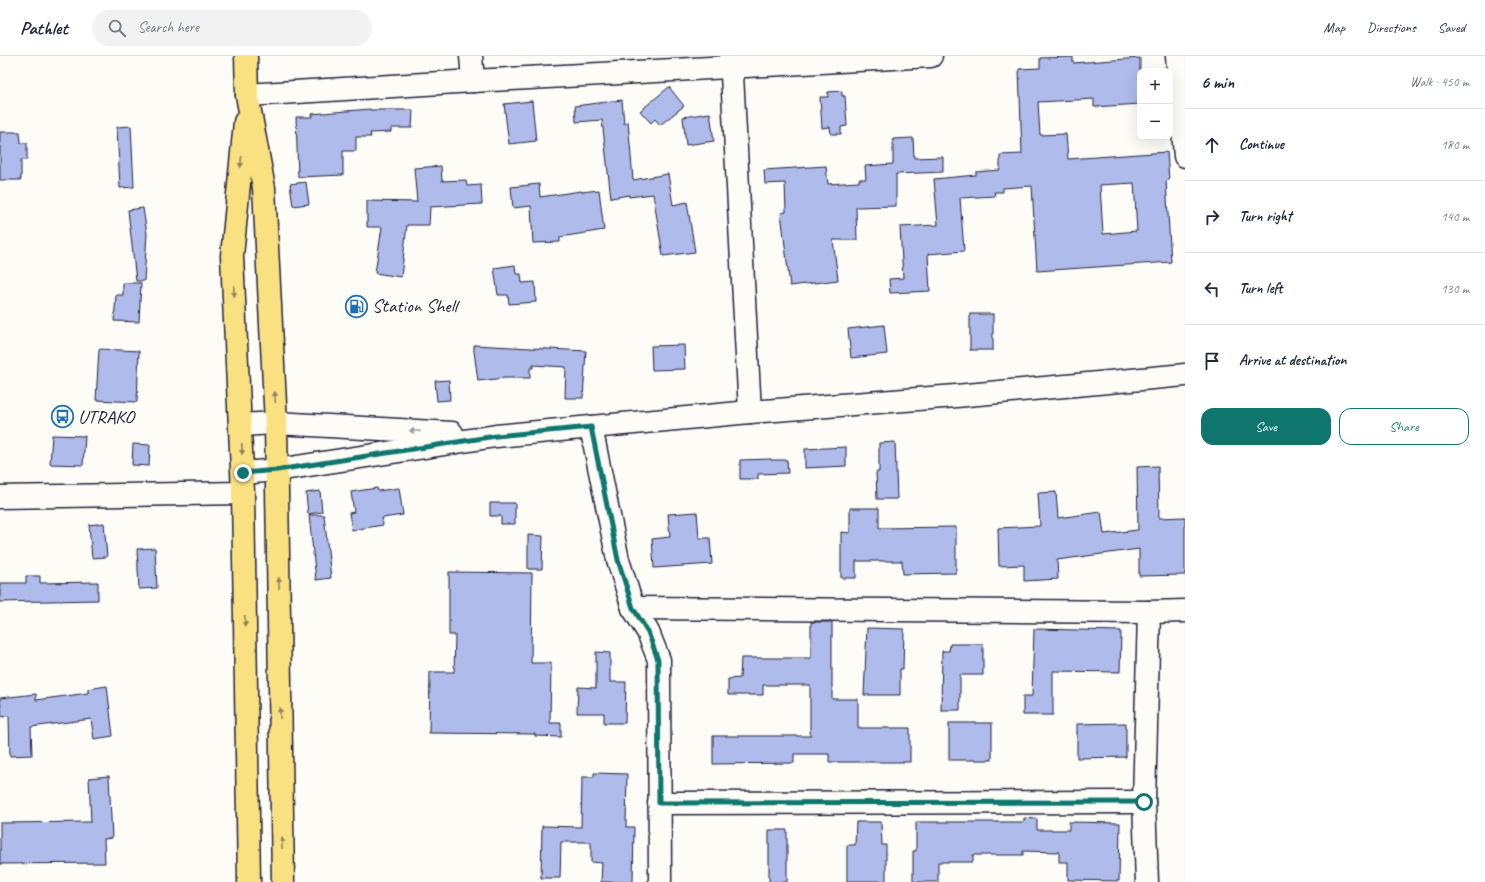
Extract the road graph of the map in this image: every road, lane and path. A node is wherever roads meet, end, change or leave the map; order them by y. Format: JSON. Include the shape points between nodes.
{"nodes":[{"id":1,"x":246,"y":56,"type":"edge"},
{"id":2,"x":471,"y":56,"type":"edge"},
{"id":3,"x":931,"y":56,"type":"edge"},
{"id":4,"x":1177,"y":56,"type":"edge"},
{"id":5,"x":731,"y":62,"type":"edge"},
{"id":6,"x":473,"y":81,"type":"junction"},
{"id":7,"x":247,"y":95,"type":"junction"},
{"id":8,"x":1185,"y":156,"type":"edge"},
{"id":9,"x":1185,"y":375,"type":"edge"},
{"id":10,"x":750,"y":412,"type":"junction"},
{"id":11,"x":276,"y":423,"type":"junction"},
{"id":12,"x":241,"y":425,"type":"junction"},
{"id":13,"x":591,"y":427,"type":"junction"},
{"id":14,"x":496,"y":436,"type":"junction"},
{"id":15,"x":277,"y":470,"type":"junction"},
{"id":16,"x":243,"y":483,"type":"junction"},
{"id":17,"x":0,"y":497,"type":"edge"},
{"id":18,"x":633,"y":608,"type":"junction"},
{"id":19,"x":1185,"y":610,"type":"edge"},
{"id":20,"x":1149,"y":612,"type":"junction"},
{"id":21,"x":1144,"y":802,"type":"junction"},
{"id":22,"x":659,"y":803,"type":"junction"},
{"id":23,"x":249,"y":882,"type":"edge"},
{"id":24,"x":283,"y":882,"type":"edge"},
{"id":25,"x":660,"y":882,"type":"edge"},
{"id":26,"x":1146,"y":882,"type":"edge"}],
"edges":[{"from":1,"to":7,"type":"highway"},
{"from":2,"to":6,"type":"street"},
{"from":3,"to":5,"type":"street"},
{"from":4,"to":8,"type":"street"},
{"from":5,"to":6,"type":"street"},
{"from":5,"to":10,"type":"street"},
{"from":6,"to":7,"type":"street"},
{"from":11,"to":7,"type":"highway","one_way":true,"via":[[264,188]]},
{"from":7,"to":12,"type":"highway","one_way":true,"via":[[232,256]]},
{"from":9,"to":10,"type":"street"},
{"from":10,"to":13,"type":"street"},
{"from":11,"to":12,"type":"street"},
{"from":14,"to":11,"type":"street","one_way":true},
{"from":11,"to":15,"type":"highway"},
{"from":12,"to":16,"type":"highway","one_way":true},
{"from":13,"to":14,"type":"street"},
{"from":13,"to":18,"type":"street","via":[[618,560]]},
{"from":14,"to":15,"type":"street"},
{"from":15,"to":16,"type":"street"},
{"from":24,"to":15,"type":"highway","one_way":true},
{"from":16,"to":17,"type":"street"},
{"from":16,"to":23,"type":"highway","one_way":true},
{"from":18,"to":20,"type":"street"},
{"from":18,"to":22,"type":"street","via":[[648,632],[658,660]]},
{"from":19,"to":20,"type":"street"},
{"from":20,"to":21,"type":"street"},
{"from":21,"to":22,"type":"street"},
{"from":21,"to":26,"type":"street"},
{"from":22,"to":25,"type":"street"}]}
